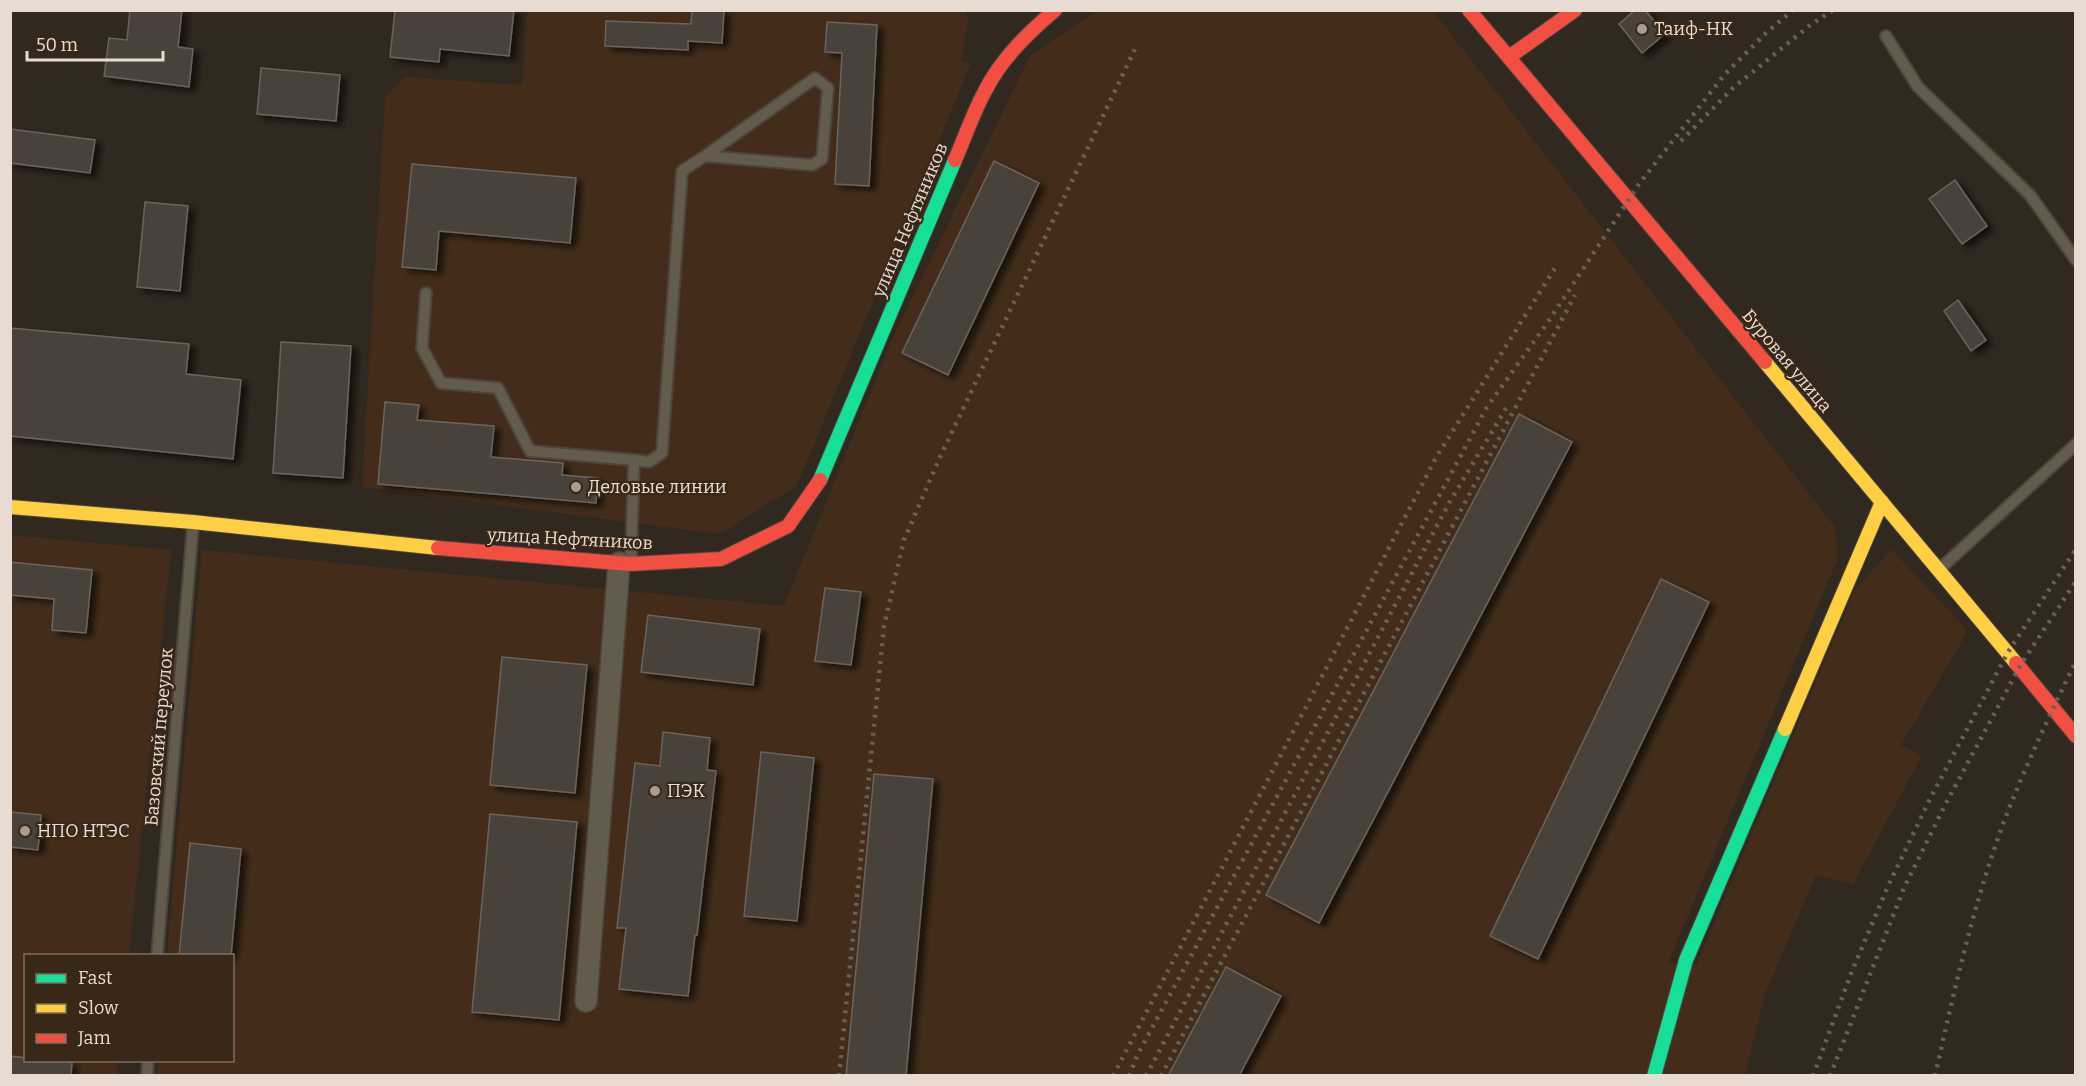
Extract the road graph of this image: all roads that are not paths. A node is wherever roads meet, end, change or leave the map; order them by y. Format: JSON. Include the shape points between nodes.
{"nodes":[{"id":1,"x":1055,"y":10,"type":"edge"},
{"id":2,"x":1469,"y":10,"type":"edge"},
{"id":3,"x":1575,"y":10,"type":"edge"},
{"id":4,"x":1886,"y":36,"type":"dead end"},
{"id":5,"x":1509,"y":57,"type":"junction"},
{"id":6,"x":705,"y":156,"type":"junction"},
{"id":7,"x":2076,"y":260,"type":"edge"},
{"id":8,"x":426,"y":292,"type":"dead end"},
{"id":9,"x":2076,"y":444,"type":"edge"},
{"id":10,"x":634,"y":460,"type":"junction"},
{"id":11,"x":1882,"y":502,"type":"junction"},
{"id":12,"x":10,"y":507,"type":"edge"},
{"id":13,"x":193,"y":522,"type":"junction"},
{"id":14,"x":625,"y":563,"type":"junction"},
{"id":15,"x":1940,"y":570,"type":"junction"},
{"id":16,"x":2076,"y":736,"type":"edge"},
{"id":17,"x":157,"y":954,"type":"edge"},
{"id":18,"x":586,"y":1001,"type":"dead end"},
{"id":19,"x":1654,"y":1076,"type":"edge"}],
"edges":[{"from":1,"to":14,"type":"main road","name":"улица Нефтяников","via":[[1003,60],[985,90],[824,474],[788,526],[721,559]]},
{"from":2,"to":5,"type":"main road","name":"Буровая улица"},
{"from":3,"to":5,"type":"main road"},
{"from":4,"to":7,"type":"lane","via":[[1918,87],[2030,195]]},
{"from":5,"to":11,"type":"main road","name":"Буровая улица"},
{"from":6,"to":6,"type":"lane","via":[[812,165],[822,159],[828,88],[815,78]]},
{"from":6,"to":10,"type":"lane","via":[[682,171],[662,453],[649,462]]},
{"from":8,"to":10,"type":"lane","via":[[422,348],[441,383],[498,388],[530,451]]},
{"from":9,"to":15,"type":"lane"},
{"from":10,"to":14,"type":"lane"},
{"from":11,"to":15,"type":"main road","name":"Буровая улица"},
{"from":11,"to":19,"type":"main road","via":[[1686,960]]},
{"from":12,"to":13,"type":"main road","name":"улица Нефтяников"},
{"from":13,"to":14,"type":"main road","name":"улица Нефтяников"},
{"from":13,"to":17,"type":"lane","name":"Базовский переулок"},
{"from":14,"to":18,"type":"street"},
{"from":15,"to":16,"type":"main road","name":"Буровая улица"}]}
